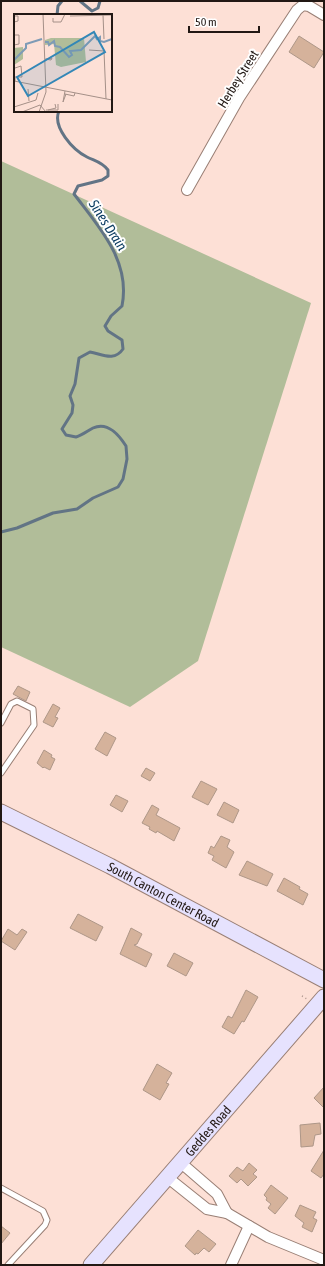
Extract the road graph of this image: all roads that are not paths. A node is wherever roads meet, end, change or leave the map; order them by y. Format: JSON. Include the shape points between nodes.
{"nodes":[{"id":1,"x":324,"y":15,"type":"edge"},
{"id":2,"x":187,"y":190,"type":"dead end"},
{"id":3,"x":1,"y":723,"type":"edge"},
{"id":4,"x":1,"y":773,"type":"edge"},
{"id":5,"x":1,"y":812,"type":"edge"},
{"id":6,"x":324,"y":980,"type":"edge"},
{"id":7,"x":324,"y":997,"type":"edge"},
{"id":8,"x":180,"y":1162,"type":"junction"},
{"id":9,"x":168,"y":1177,"type":"junction"},
{"id":10,"x":1,"y":1188,"type":"edge"},
{"id":11,"x":227,"y":1213,"type":"junction"},
{"id":12,"x":249,"y":1226,"type":"junction"},
{"id":13,"x":324,"y":1260,"type":"edge"},
{"id":14,"x":8,"y":1265,"type":"edge"},
{"id":15,"x":91,"y":1265,"type":"edge"},
{"id":16,"x":231,"y":1265,"type":"edge"}],
"edges":[{"from":1,"to":2,"type":"street","name":"Herbey Street","via":[[309,6],[303,5],[297,10],[239,98]]},
{"from":3,"to":4,"type":"lane","via":[[11,704],[17,701],[33,709],[34,725]]},
{"from":5,"to":6,"type":"main road","name":"South Canton Center Road"},
{"from":7,"to":8,"type":"main road","name":"Geddes Road"},
{"from":8,"to":9,"type":"main road","name":"Geddes Road"},
{"from":8,"to":11,"type":"street","via":[[217,1194]]},
{"from":9,"to":11,"type":"street","via":[[207,1209]]},
{"from":9,"to":15,"type":"main road","name":"Geddes Road"},
{"from":10,"to":14,"type":"lane","via":[[43,1211],[47,1220]]},
{"from":11,"to":12,"type":"street"},
{"from":12,"to":13,"type":"street","via":[[268,1237]]},
{"from":12,"to":16,"type":"street"}]}
